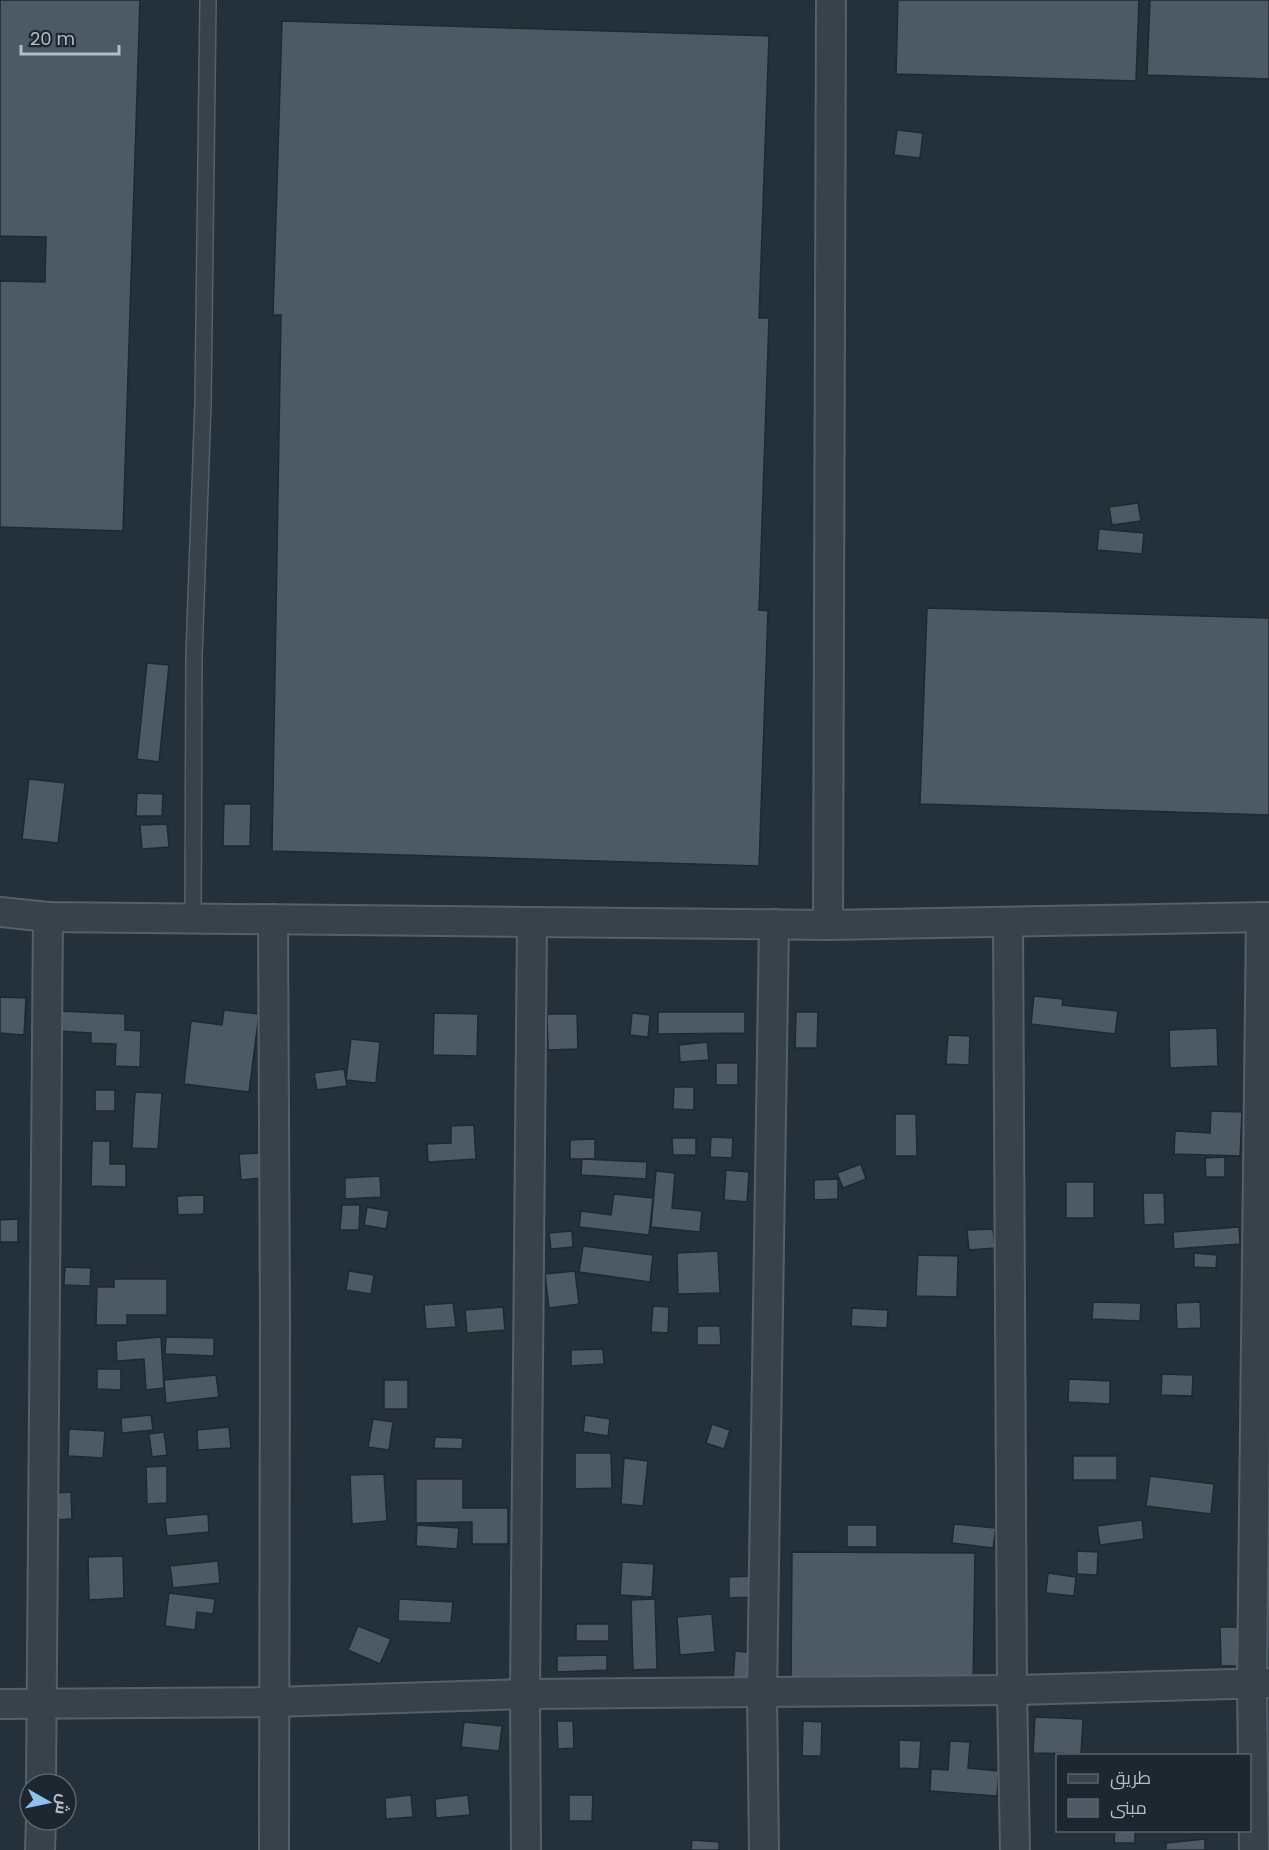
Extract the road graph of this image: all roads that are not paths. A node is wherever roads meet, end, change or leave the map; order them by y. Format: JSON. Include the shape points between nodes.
{"nodes":[{"id":1,"x":208,"y":0,"type":"edge"},
{"id":2,"x":831,"y":0,"type":"edge"},
{"id":3,"x":0,"y":912,"type":"edge"},
{"id":4,"x":48,"y":917,"type":"junction"},
{"id":5,"x":1265,"y":917,"type":"edge"},
{"id":6,"x":193,"y":919,"type":"junction"},
{"id":7,"x":273,"y":919,"type":"junction"},
{"id":8,"x":1008,"y":922,"type":"junction"},
{"id":9,"x":532,"y":923,"type":"junction"},
{"id":10,"x":774,"y":924,"type":"junction"},
{"id":11,"x":828,"y":925,"type":"junction"},
{"id":12,"x":1261,"y":1683,"type":"edge"},
{"id":13,"x":1012,"y":1690,"type":"junction"},
{"id":14,"x":762,"y":1693,"type":"junction"},
{"id":15,"x":525,"y":1694,"type":"junction"},
{"id":16,"x":274,"y":1701,"type":"junction"},
{"id":17,"x":42,"y":1703,"type":"junction"},
{"id":18,"x":0,"y":1704,"type":"edge"},
{"id":19,"x":41,"y":1772,"type":"edge"},
{"id":20,"x":40,"y":1832,"type":"edge"},
{"id":21,"x":40,"y":1850,"type":"edge"},
{"id":22,"x":274,"y":1850,"type":"edge"},
{"id":23,"x":526,"y":1850,"type":"edge"},
{"id":24,"x":764,"y":1850,"type":"edge"},
{"id":25,"x":1015,"y":1850,"type":"edge"},
{"id":26,"x":1254,"y":1850,"type":"edge"}],
"edges":[{"from":1,"to":6,"type":"lane","via":[[203,403],[194,656]]},
{"from":2,"to":11,"type":"street"},
{"from":3,"to":4,"type":"street"},
{"from":4,"to":6,"type":"street"},
{"from":4,"to":17,"type":"street"},
{"from":5,"to":8,"type":"street"},
{"from":5,"to":12,"type":"street"},
{"from":6,"to":7,"type":"street"},
{"from":7,"to":9,"type":"street"},
{"from":7,"to":16,"type":"street"},
{"from":8,"to":11,"type":"street"},
{"from":8,"to":13,"type":"street"},
{"from":9,"to":10,"type":"street"},
{"from":9,"to":15,"type":"street"},
{"from":10,"to":11,"type":"street"},
{"from":10,"to":14,"type":"street"},
{"from":12,"to":13,"type":"street"},
{"from":12,"to":26,"type":"street"},
{"from":13,"to":14,"type":"street"},
{"from":13,"to":25,"type":"street"},
{"from":14,"to":15,"type":"street"},
{"from":14,"to":24,"type":"street"},
{"from":15,"to":16,"type":"street"},
{"from":15,"to":23,"type":"street"},
{"from":16,"to":17,"type":"street"},
{"from":16,"to":22,"type":"street"},
{"from":17,"to":18,"type":"street"},
{"from":17,"to":19,"type":"street"},
{"from":20,"to":21,"type":"street"}]}
